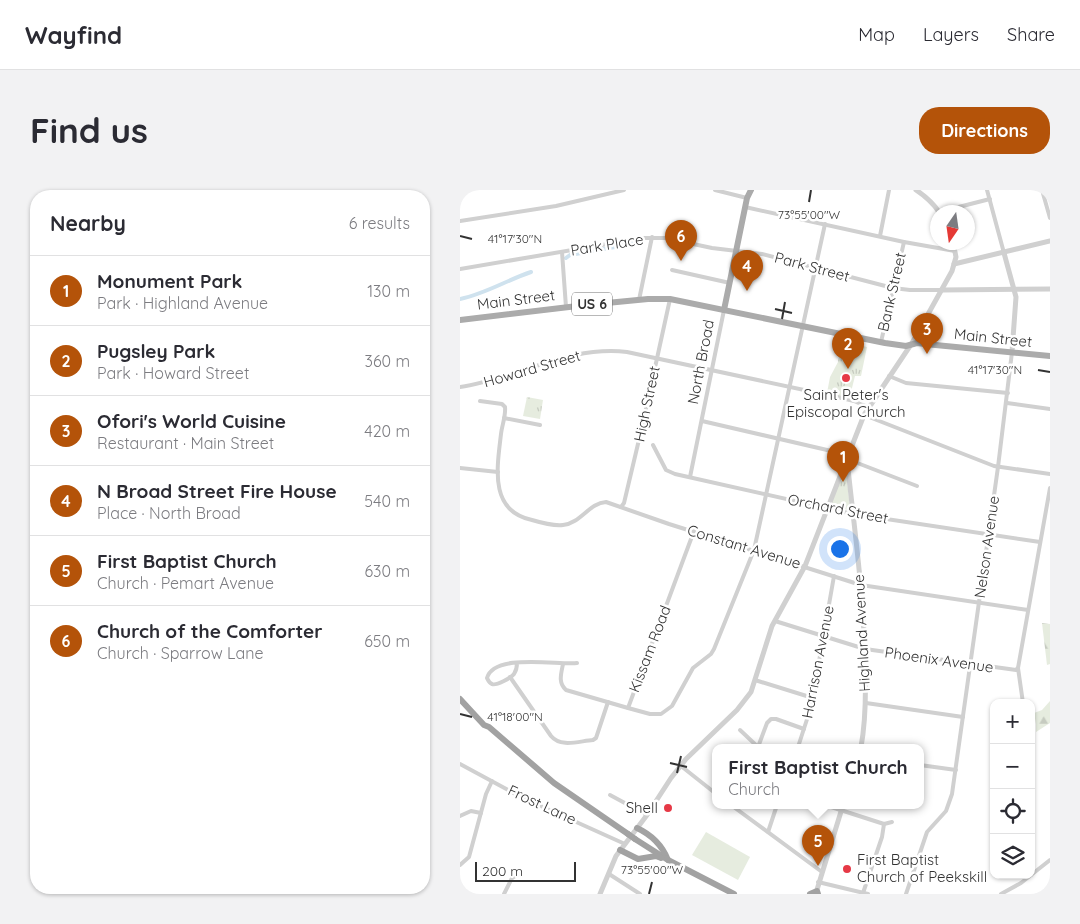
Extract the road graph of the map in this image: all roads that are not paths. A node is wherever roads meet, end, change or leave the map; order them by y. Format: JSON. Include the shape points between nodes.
{"nodes":[{"id":1,"x":624,"y":190,"type":"edge"},
{"id":2,"x":716,"y":190,"type":"edge"},
{"id":3,"x":751,"y":190,"type":"edge"},
{"id":4,"x":889,"y":190,"type":"edge"},
{"id":5,"x":916,"y":190,"type":"edge"},
{"id":6,"x":988,"y":190,"type":"edge"},
{"id":7,"x":1042,"y":190,"type":"edge"},
{"id":8,"x":747,"y":198,"type":"junction"},
{"id":9,"x":990,"y":198,"type":"junction"},
{"id":10,"x":934,"y":205,"type":"edge"},
{"id":11,"x":964,"y":205,"type":"edge"},
{"id":12,"x":745,"y":207,"type":"junction"},
{"id":13,"x":1050,"y":218,"type":"edge"},
{"id":14,"x":460,"y":221,"type":"edge"},
{"id":15,"x":825,"y":224,"type":"junction"},
{"id":16,"x":880,"y":236,"type":"junction"},
{"id":17,"x":652,"y":237,"type":"junction"},
{"id":18,"x":1050,"y":241,"type":"edge"},
{"id":19,"x":904,"y":242,"type":"junction"},
{"id":20,"x":930,"y":244,"type":"edge"},
{"id":21,"x":952,"y":250,"type":"edge"},
{"id":22,"x":736,"y":251,"type":"junction"},
{"id":23,"x":955,"y":251,"type":"joint"},
{"id":24,"x":562,"y":252,"type":"junction"},
{"id":25,"x":1004,"y":252,"type":"junction"},
{"id":26,"x":954,"y":264,"type":"junction"},
{"id":27,"x":816,"y":268,"type":"junction"},
{"id":28,"x":460,"y":269,"type":"edge"},
{"id":29,"x":672,"y":270,"type":"dead end"},
{"id":30,"x":730,"y":283,"type":"junction"},
{"id":31,"x":893,"y":288,"type":"junction"},
{"id":32,"x":942,"y":290,"type":"junction"},
{"id":33,"x":1015,"y":290,"type":"junction"},
{"id":34,"x":1050,"y":290,"type":"edge"},
{"id":35,"x":670,"y":299,"type":"junction"},
{"id":36,"x":639,"y":300,"type":"junction"},
{"id":37,"x":566,"y":307,"type":"junction"},
{"id":38,"x":724,"y":310,"type":"junction"},
{"id":39,"x":460,"y":320,"type":"edge"},
{"id":40,"x":803,"y":326,"type":"junction"},
{"id":41,"x":881,"y":342,"type":"junction"},
{"id":42,"x":898,"y":344,"type":"junction"},
{"id":43,"x":911,"y":345,"type":"junction"},
{"id":44,"x":1012,"y":352,"type":"junction"},
{"id":45,"x":903,"y":356,"type":"junction"},
{"id":46,"x":1050,"y":356,"type":"edge"},
{"id":47,"x":656,"y":359,"type":"junction"},
{"id":48,"x":712,"y":371,"type":"junction"},
{"id":49,"x":889,"y":376,"type":"junction"},
{"id":50,"x":460,"y":387,"type":"edge"},
{"id":51,"x":790,"y":387,"type":"junction"},
{"id":52,"x":1008,"y":393,"type":"junction"},
{"id":53,"x":480,"y":401,"type":"dead end"},
{"id":54,"x":1006,"y":402,"type":"junction"},
{"id":55,"x":868,"y":407,"type":"junction"},
{"id":56,"x":1050,"y":409,"type":"edge"},
{"id":57,"x":864,"y":415,"type":"junction"},
{"id":58,"x":504,"y":418,"type":"junction"},
{"id":59,"x":702,"y":421,"type":"junction"},
{"id":60,"x":540,"y":425,"type":"dead end"},
{"id":61,"x":779,"y":439,"type":"junction"},
{"id":62,"x":653,"y":445,"type":"dead end"},
{"id":63,"x":846,"y":458,"type":"junction"},
{"id":64,"x":998,"y":467,"type":"junction"},
{"id":65,"x":460,"y":468,"type":"edge"},
{"id":66,"x":498,"y":472,"type":"junction"},
{"id":67,"x":1050,"y":474,"type":"edge"},
{"id":68,"x":690,"y":477,"type":"junction"},
{"id":69,"x":917,"y":486,"type":"dead end"},
{"id":70,"x":1050,"y":488,"type":"edge"},
{"id":71,"x":767,"y":495,"type":"junction"},
{"id":72,"x":621,"y":507,"type":"junction"},
{"id":73,"x":827,"y":509,"type":"junction"},
{"id":74,"x":853,"y":514,"type":"junction"},
{"id":75,"x":694,"y":531,"type":"junction"},
{"id":76,"x":988,"y":534,"type":"junction"},
{"id":77,"x":1040,"y":542,"type":"junction"},
{"id":78,"x":754,"y":550,"type":"junction"},
{"id":79,"x":805,"y":566,"type":"junction"},
{"id":80,"x":834,"y":576,"type":"junction"},
{"id":81,"x":861,"y":585,"type":"junction"},
{"id":82,"x":979,"y":602,"type":"junction"},
{"id":83,"x":1028,"y":610,"type":"junction"},
{"id":84,"x":775,"y":621,"type":"junction"},
{"id":85,"x":824,"y":636,"type":"junction"},
{"id":86,"x":865,"y":649,"type":"junction"},
{"id":87,"x":518,"y":662,"type":"junction"},
{"id":88,"x":577,"y":663,"type":"dead end"},
{"id":89,"x":563,"y":664,"type":"junction"},
{"id":90,"x":970,"y":664,"type":"junction"},
{"id":91,"x":1018,"y":668,"type":"junction"},
{"id":92,"x":510,"y":677,"type":"junction"},
{"id":93,"x":755,"y":680,"type":"junction"},
{"id":94,"x":460,"y":693,"type":"edge"},
{"id":95,"x":813,"y":698,"type":"junction"},
{"id":96,"x":460,"y":699,"type":"edge"},
{"id":97,"x":1022,"y":699,"type":"edge"},
{"id":98,"x":608,"y":702,"type":"junction"},
{"id":99,"x":866,"y":703,"type":"junction"},
{"id":100,"x":628,"y":708,"type":"junction"},
{"id":101,"x":963,"y":717,"type":"junction"},
{"id":102,"x":489,"y":727,"type":"junction"},
{"id":103,"x":740,"y":730,"type":"dead end"},
{"id":104,"x":804,"y":730,"type":"junction"},
{"id":105,"x":755,"y":744,"type":"edge"},
{"id":106,"x":759,"y":744,"type":"edge"},
{"id":107,"x":799,"y":744,"type":"edge"},
{"id":108,"x":861,"y":744,"type":"edge"},
{"id":109,"x":460,"y":764,"type":"edge"},
{"id":110,"x":680,"y":766,"type":"junction"},
{"id":111,"x":924,"y":766,"type":"edge"},
{"id":112,"x":956,"y":770,"type":"junction"},
{"id":113,"x":492,"y":781,"type":"junction"},
{"id":114,"x":712,"y":790,"type":"edge"},
{"id":115,"x":610,"y":795,"type":"dead end"},
{"id":116,"x":736,"y":809,"type":"edge"},
{"id":117,"x":776,"y":809,"type":"edge"},
{"id":118,"x":843,"y":809,"type":"edge"},
{"id":119,"x":846,"y":809,"type":"edge"},
{"id":120,"x":481,"y":813,"type":"junction"},
{"id":121,"x":647,"y":815,"type":"junction"},
{"id":122,"x":460,"y":816,"type":"edge"},
{"id":123,"x":892,"y":822,"type":"dead end"},
{"id":124,"x":884,"y":824,"type":"junction"},
{"id":125,"x":638,"y":828,"type":"junction"},
{"id":126,"x":768,"y":832,"type":"junction"},
{"id":127,"x":656,"y":840,"type":"junction"},
{"id":128,"x":644,"y":844,"type":"junction"},
{"id":129,"x":623,"y":847,"type":"junction"},
{"id":130,"x":653,"y":850,"type":"junction"},
{"id":131,"x":647,"y":858,"type":"junction"},
{"id":132,"x":668,"y":860,"type":"junction"},
{"id":133,"x":1050,"y":860,"type":"edge"},
{"id":134,"x":460,"y":865,"type":"edge"},
{"id":135,"x":822,"y":872,"type":"junction"},
{"id":136,"x":1035,"y":872,"type":"edge"},
{"id":137,"x":520,"y":873,"type":"dead end"},
{"id":138,"x":608,"y":874,"type":"junction"},
{"id":139,"x":1026,"y":879,"type":"edge"},
{"id":140,"x":818,"y":882,"type":"junction"},
{"id":141,"x":815,"y":893,"type":"edge"},
{"id":142,"x":863,"y":893,"type":"junction"},
{"id":143,"x":504,"y":894,"type":"edge"},
{"id":144,"x":600,"y":894,"type":"edge"},
{"id":145,"x":640,"y":894,"type":"edge"},
{"id":146,"x":734,"y":894,"type":"edge"},
{"id":147,"x":868,"y":894,"type":"edge"},
{"id":148,"x":906,"y":894,"type":"edge"},
{"id":149,"x":1001,"y":894,"type":"edge"}],
"edges":[{"from":1,"to":14,"type":"street","via":[[556,206]]},
{"from":2,"to":8,"type":"street"},
{"from":3,"to":8,"type":"main road","name":"North Broad"},
{"from":4,"to":16,"type":"street"},
{"from":5,"to":10,"type":"street"},
{"from":6,"to":9,"type":"street"},
{"from":7,"to":13,"type":"street"},
{"from":8,"to":12,"type":"main road","name":"North Broad"},
{"from":9,"to":11,"type":"street"},
{"from":9,"to":25,"type":"street"},
{"from":12,"to":15,"type":"street"},
{"from":12,"to":22,"type":"main road","name":"North Broad"},
{"from":15,"to":16,"type":"street"},
{"from":15,"to":27,"type":"street"},
{"from":16,"to":19,"type":"street"},
{"from":17,"to":22,"type":"street","name":"Park Street"},
{"from":17,"to":24,"type":"street","name":"Park Place"},
{"from":17,"to":36,"type":"street"},
{"from":18,"to":25,"type":"street"},
{"from":19,"to":20,"type":"street"},
{"from":19,"to":31,"type":"street","name":"Bank Street"},
{"from":21,"to":23,"type":"street"},
{"from":22,"to":27,"type":"street","name":"Park Street"},
{"from":22,"to":30,"type":"main road","name":"North Broad"},
{"from":23,"to":26,"type":"street"},
{"from":24,"to":28,"type":"street"},
{"from":24,"to":37,"type":"street"},
{"from":25,"to":26,"type":"street"},
{"from":25,"to":33,"type":"street","name":"Nelson Avenue"},
{"from":26,"to":32,"type":"street"},
{"from":27,"to":31,"type":"street","name":"Park Street"},
{"from":27,"to":40,"type":"street"},
{"from":29,"to":30,"type":"street"},
{"from":30,"to":38,"type":"main road","name":"North Broad"},
{"from":31,"to":32,"type":"street","name":"Park Street"},
{"from":31,"to":41,"type":"street","name":"Bank Street"},
{"from":32,"to":33,"type":"street"},
{"from":32,"to":43,"type":"street"},
{"from":33,"to":34,"type":"street"},
{"from":33,"to":44,"type":"street","name":"Nelson Avenue"},
{"from":35,"to":36,"type":"main road","name":"Main Street","number":"US 6"},
{"from":35,"to":38,"type":"main road","name":"Main Street","number":"US 6"},
{"from":35,"to":47,"type":"street","name":"High Street"},
{"from":36,"to":37,"type":"main road","name":"Main Street","number":"US 6"},
{"from":37,"to":39,"type":"main road","name":"Main Street","number":"US 6"},
{"from":38,"to":40,"type":"main road","name":"Main Street","number":"US 6"},
{"from":38,"to":48,"type":"street","name":"North Broad"},
{"from":40,"to":41,"type":"main road","name":"Main Street","number":"US 6"},
{"from":40,"to":51,"type":"street"},
{"from":41,"to":42,"type":"main road","name":"Main Street","number":"US 6"},
{"from":42,"to":43,"type":"main road","name":"Main Street","number":"US 6"},
{"from":42,"to":45,"type":"street"},
{"from":43,"to":44,"type":"main road","name":"Main Street","number":"US 6"},
{"from":43,"to":45,"type":"street"},
{"from":44,"to":46,"type":"main road","name":"Main Street","number":"US 6"},
{"from":44,"to":52,"type":"street","name":"Nelson Avenue"},
{"from":45,"to":49,"type":"street"},
{"from":47,"to":48,"type":"street","name":"Howard Street"},
{"from":47,"to":50,"type":"street","name":"Howard Street","via":[[627,352],[600,351],[545,362]]},
{"from":47,"to":72,"type":"street","name":"High Street"},
{"from":48,"to":51,"type":"street","name":"Howard Street"},
{"from":48,"to":59,"type":"street","name":"North Broad"},
{"from":49,"to":52,"type":"street","via":[[906,383]]},
{"from":49,"to":55,"type":"street"},
{"from":51,"to":55,"type":"street","name":"Howard Street","via":[[854,400]]},
{"from":51,"to":61,"type":"street"},
{"from":52,"to":54,"type":"street","name":"Nelson Avenue"},
{"from":53,"to":58,"type":"street","name":"Constant Avenue","via":[[502,404],[505,407]]},
{"from":54,"to":56,"type":"street"},
{"from":54,"to":64,"type":"street","name":"Nelson Avenue"},
{"from":55,"to":57,"type":"street"},
{"from":57,"to":63,"type":"street"},
{"from":57,"to":64,"type":"street"},
{"from":58,"to":60,"type":"street"},
{"from":58,"to":66,"type":"street","name":"Constant Avenue"},
{"from":59,"to":61,"type":"street"},
{"from":59,"to":68,"type":"street","name":"North Broad"},
{"from":61,"to":63,"type":"street","via":[[840,453]]},
{"from":61,"to":71,"type":"street"},
{"from":62,"to":68,"type":"street","name":"Orchard Street","via":[[666,470]]},
{"from":63,"to":69,"type":"street"},
{"from":63,"to":73,"type":"street"},
{"from":63,"to":74,"type":"street","name":"Highland Avenue"},
{"from":64,"to":67,"type":"street"},
{"from":64,"to":76,"type":"street","name":"Nelson Avenue"},
{"from":65,"to":66,"type":"street"},
{"from":66,"to":72,"type":"street","name":"Constant Avenue","via":[[503,502],[523,518],[563,525],[577,520],[599,502]]},
{"from":68,"to":71,"type":"street","name":"Orchard Street"},
{"from":70,"to":77,"type":"street"},
{"from":71,"to":73,"type":"street","name":"Orchard Street"},
{"from":71,"to":78,"type":"street"},
{"from":72,"to":75,"type":"street","name":"Constant Avenue"},
{"from":73,"to":74,"type":"street","name":"Orchard Street"},
{"from":73,"to":79,"type":"street"},
{"from":74,"to":76,"type":"street","name":"Orchard Street"},
{"from":74,"to":81,"type":"street","name":"Highland Avenue"},
{"from":75,"to":78,"type":"street","name":"Constant Avenue"},
{"from":75,"to":100,"type":"street","name":"Kissam Road"},
{"from":76,"to":77,"type":"street","name":"Orchard Street"},
{"from":76,"to":82,"type":"street","name":"Nelson Avenue"},
{"from":77,"to":83,"type":"street"},
{"from":78,"to":79,"type":"street","name":"Constant Avenue"},
{"from":78,"to":100,"type":"street","via":[[714,649],[693,668],[672,706],[665,713],[656,714]]},
{"from":79,"to":80,"type":"street","name":"Constant Avenue"},
{"from":79,"to":84,"type":"street"},
{"from":80,"to":81,"type":"street","name":"Constant Avenue"},
{"from":80,"to":85,"type":"street","name":"Harrison Avenue"},
{"from":81,"to":82,"type":"street","name":"Constant Avenue"},
{"from":81,"to":86,"type":"street","name":"Highland Avenue"},
{"from":82,"to":83,"type":"street","name":"Constant Avenue"},
{"from":82,"to":90,"type":"street","name":"Nelson Avenue"},
{"from":83,"to":91,"type":"street"},
{"from":84,"to":85,"type":"street","name":"Phoenix Avenue"},
{"from":84,"to":93,"type":"street"},
{"from":85,"to":86,"type":"street","name":"Phoenix Avenue"},
{"from":85,"to":95,"type":"street","name":"Harrison Avenue"},
{"from":86,"to":90,"type":"street","name":"Phoenix Avenue"},
{"from":86,"to":99,"type":"street","name":"Highland Avenue"},
{"from":87,"to":89,"type":"street"},
{"from":87,"to":92,"type":"street"},
{"from":87,"to":92,"type":"street","via":[[498,665],[490,670],[487,678],[492,684]]},
{"from":88,"to":89,"type":"street"},
{"from":89,"to":98,"type":"street","name":"Kissam Road","via":[[560,681],[566,690]]},
{"from":90,"to":91,"type":"street","name":"Phoenix Avenue"},
{"from":90,"to":101,"type":"street","name":"Nelson Avenue"},
{"from":91,"to":97,"type":"street"},
{"from":92,"to":98,"type":"street","via":[[551,736],[564,744],[596,738]]},
{"from":93,"to":95,"type":"street"},
{"from":93,"to":110,"type":"street","via":[[744,703]]},
{"from":94,"to":102,"type":"highway"},
{"from":95,"to":104,"type":"street","name":"Harrison Avenue"},
{"from":96,"to":102,"type":"highway"},
{"from":98,"to":100,"type":"street","name":"Kissam Road"},
{"from":99,"to":101,"type":"street"},
{"from":99,"to":108,"type":"street","name":"Highland Avenue"},
{"from":101,"to":112,"type":"street","name":"Nelson Avenue"},
{"from":102,"to":128,"type":"highway","bridge":true,"via":[[554,784]]},
{"from":103,"to":105,"type":"street"},
{"from":104,"to":106,"type":"street","via":[[771,719]]},
{"from":104,"to":107,"type":"street","name":"Harrison Avenue"},
{"from":109,"to":113,"type":"street","name":"Frost Lane"},
{"from":110,"to":114,"type":"street"},
{"from":110,"to":121,"type":"street"},
{"from":111,"to":112,"type":"street"},
{"from":112,"to":148,"type":"street","name":"Nelson Avenue","via":[[950,803],[927,832]]},
{"from":113,"to":120,"type":"street"},
{"from":113,"to":129,"type":"street","name":"Frost Lane"},
{"from":115,"to":121,"type":"street"},
{"from":116,"to":126,"type":"street"},
{"from":117,"to":126,"type":"street"},
{"from":118,"to":135,"type":"street"},
{"from":119,"to":124,"type":"street"},
{"from":120,"to":122,"type":"street","via":[[471,811]]},
{"from":120,"to":134,"type":"street","via":[[468,857]]},
{"from":121,"to":125,"type":"street"},
{"from":123,"to":124,"type":"street"},
{"from":124,"to":142,"type":"street"},
{"from":125,"to":127,"type":"highway"},
{"from":125,"to":129,"type":"street"},
{"from":126,"to":135,"type":"street"},
{"from":127,"to":130,"type":"highway"},
{"from":127,"to":132,"type":"highway"},
{"from":128,"to":130,"type":"highway"},
{"from":128,"to":131,"type":"highway","via":[[650,852]]},
{"from":129,"to":131,"type":"highway","via":[[635,858]]},
{"from":129,"to":138,"type":"street"},
{"from":130,"to":132,"type":"highway"},
{"from":131,"to":132,"type":"highway","via":[[656,856]]},
{"from":132,"to":146,"type":"highway"},
{"from":133,"to":136,"type":"street"},
{"from":135,"to":140,"type":"street"},
{"from":137,"to":143,"type":"street","via":[[512,878]]},
{"from":138,"to":144,"type":"street"},
{"from":138,"to":145,"type":"street"},
{"from":139,"to":149,"type":"street"},
{"from":140,"to":141,"type":"street"},
{"from":140,"to":142,"type":"street"},
{"from":142,"to":147,"type":"street"}]}
